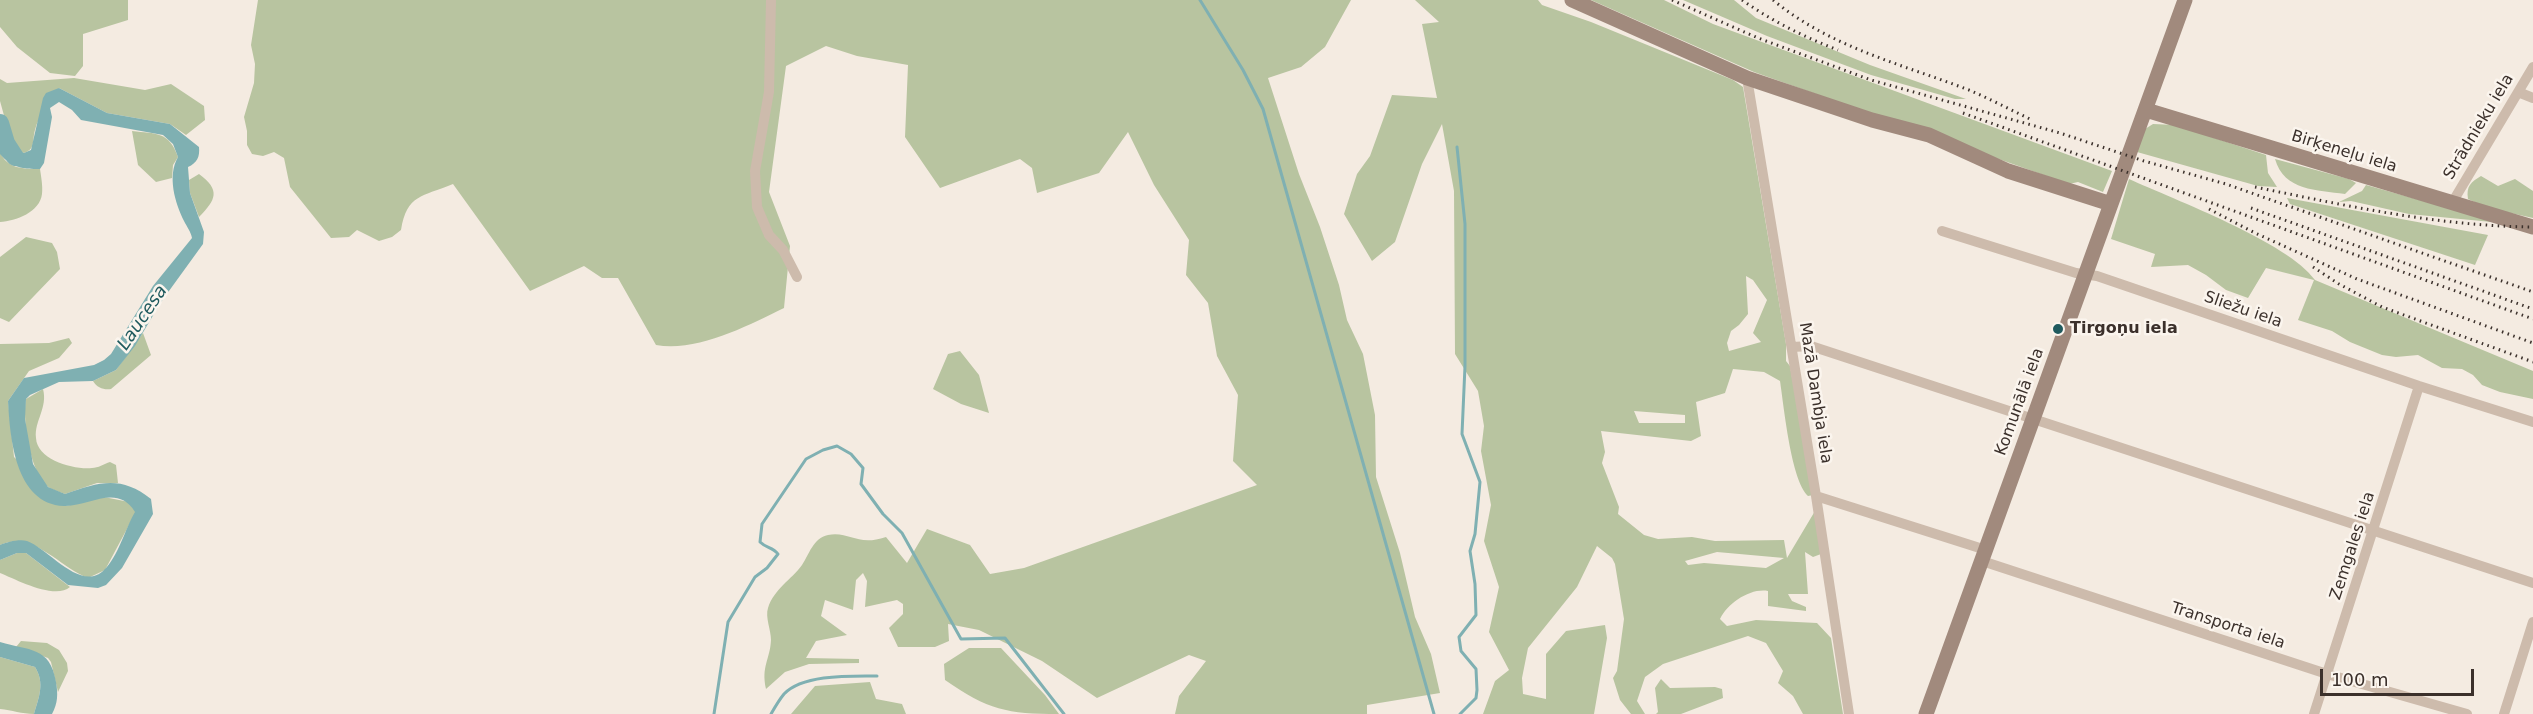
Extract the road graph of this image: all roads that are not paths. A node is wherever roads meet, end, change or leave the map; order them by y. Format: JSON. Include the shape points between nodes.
{"nodes":[{"id":1,"x":771,"y":0,"type":"edge"},
{"id":2,"x":1572,"y":0,"type":"edge"},
{"id":3,"x":2185,"y":0,"type":"edge"},
{"id":4,"x":2533,"y":67,"type":"edge"},
{"id":5,"x":1747,"y":78,"type":"junction"},
{"id":6,"x":2518,"y":92,"type":"junction"},
{"id":7,"x":2533,"y":98,"type":"edge"},
{"id":8,"x":2146,"y":110,"type":"junction"},
{"id":9,"x":2452,"y":203,"type":"junction"},
{"id":10,"x":2111,"y":204,"type":"junction"},
{"id":11,"x":2533,"y":227,"type":"edge"},
{"id":12,"x":1942,"y":231,"type":"dead end"},
{"id":13,"x":2085,"y":274,"type":"junction"},
{"id":14,"x":797,"y":277,"type":"dead end"},
{"id":15,"x":1792,"y":347,"type":"junction"},
{"id":16,"x":2419,"y":386,"type":"junction"},
{"id":17,"x":2033,"y":420,"type":"junction"},
{"id":18,"x":2533,"y":422,"type":"edge"},
{"id":19,"x":1816,"y":496,"type":"junction"},
{"id":20,"x":2374,"y":531,"type":"junction"},
{"id":21,"x":1984,"y":556,"type":"junction"},
{"id":22,"x":2533,"y":583,"type":"edge"},
{"id":23,"x":2533,"y":622,"type":"edge"},
{"id":24,"x":2327,"y":674,"type":"junction"},
{"id":25,"x":1849,"y":714,"type":"edge"},
{"id":26,"x":1926,"y":714,"type":"edge"},
{"id":27,"x":2314,"y":714,"type":"edge"},
{"id":28,"x":2467,"y":714,"type":"edge"},
{"id":29,"x":2504,"y":714,"type":"edge"}],
"edges":[{"from":1,"to":14,"type":"street","via":[[769,92],[755,171],[757,207],[769,235],[783,250]]},
{"from":2,"to":5,"type":"main road"},
{"from":3,"to":8,"type":"main road","name":"Komunālā iela"},
{"from":4,"to":6,"type":"street","name":"Strādnieku iela"},
{"from":5,"to":10,"type":"main road","via":[[1929,135],[2008,171]]},
{"from":5,"to":15,"type":"street","name":"Mazā Dambja iela"},
{"from":6,"to":7,"type":"street"},
{"from":6,"to":9,"type":"street","name":"Strādnieku iela"},
{"from":8,"to":9,"type":"main road","name":"Birķeneļu iela"},
{"from":8,"to":10,"type":"main road","name":"Komunālā iela"},
{"from":9,"to":11,"type":"main road","name":"Birķeneļu iela"},
{"from":10,"to":13,"type":"main road","name":"Komunālā iela"},
{"from":12,"to":13,"type":"street","name":"Sliežu iela"},
{"from":13,"to":16,"type":"street","name":"Sliežu iela"},
{"from":13,"to":17,"type":"main road","name":"Komunālā iela"},
{"from":15,"to":17,"type":"street","via":[[1811,346]]},
{"from":15,"to":19,"type":"street","name":"Mazā Dambja iela"},
{"from":16,"to":18,"type":"street","name":"Sliežu iela"},
{"from":16,"to":20,"type":"street","name":"Zemgales iela"},
{"from":17,"to":20,"type":"street"},
{"from":17,"to":21,"type":"main road","name":"Komunālā iela"},
{"from":19,"to":21,"type":"street","name":"Transporta iela"},
{"from":19,"to":25,"type":"street","name":"Mazā Dambja iela"},
{"from":20,"to":22,"type":"street"},
{"from":20,"to":24,"type":"street","name":"Zemgales iela"},
{"from":21,"to":24,"type":"street","name":"Transporta iela"},
{"from":21,"to":26,"type":"main road","name":"Komunālā iela"},
{"from":23,"to":29,"type":"street"},
{"from":24,"to":27,"type":"street","name":"Zemgales iela"},
{"from":24,"to":28,"type":"street","name":"Transporta iela"}]}
